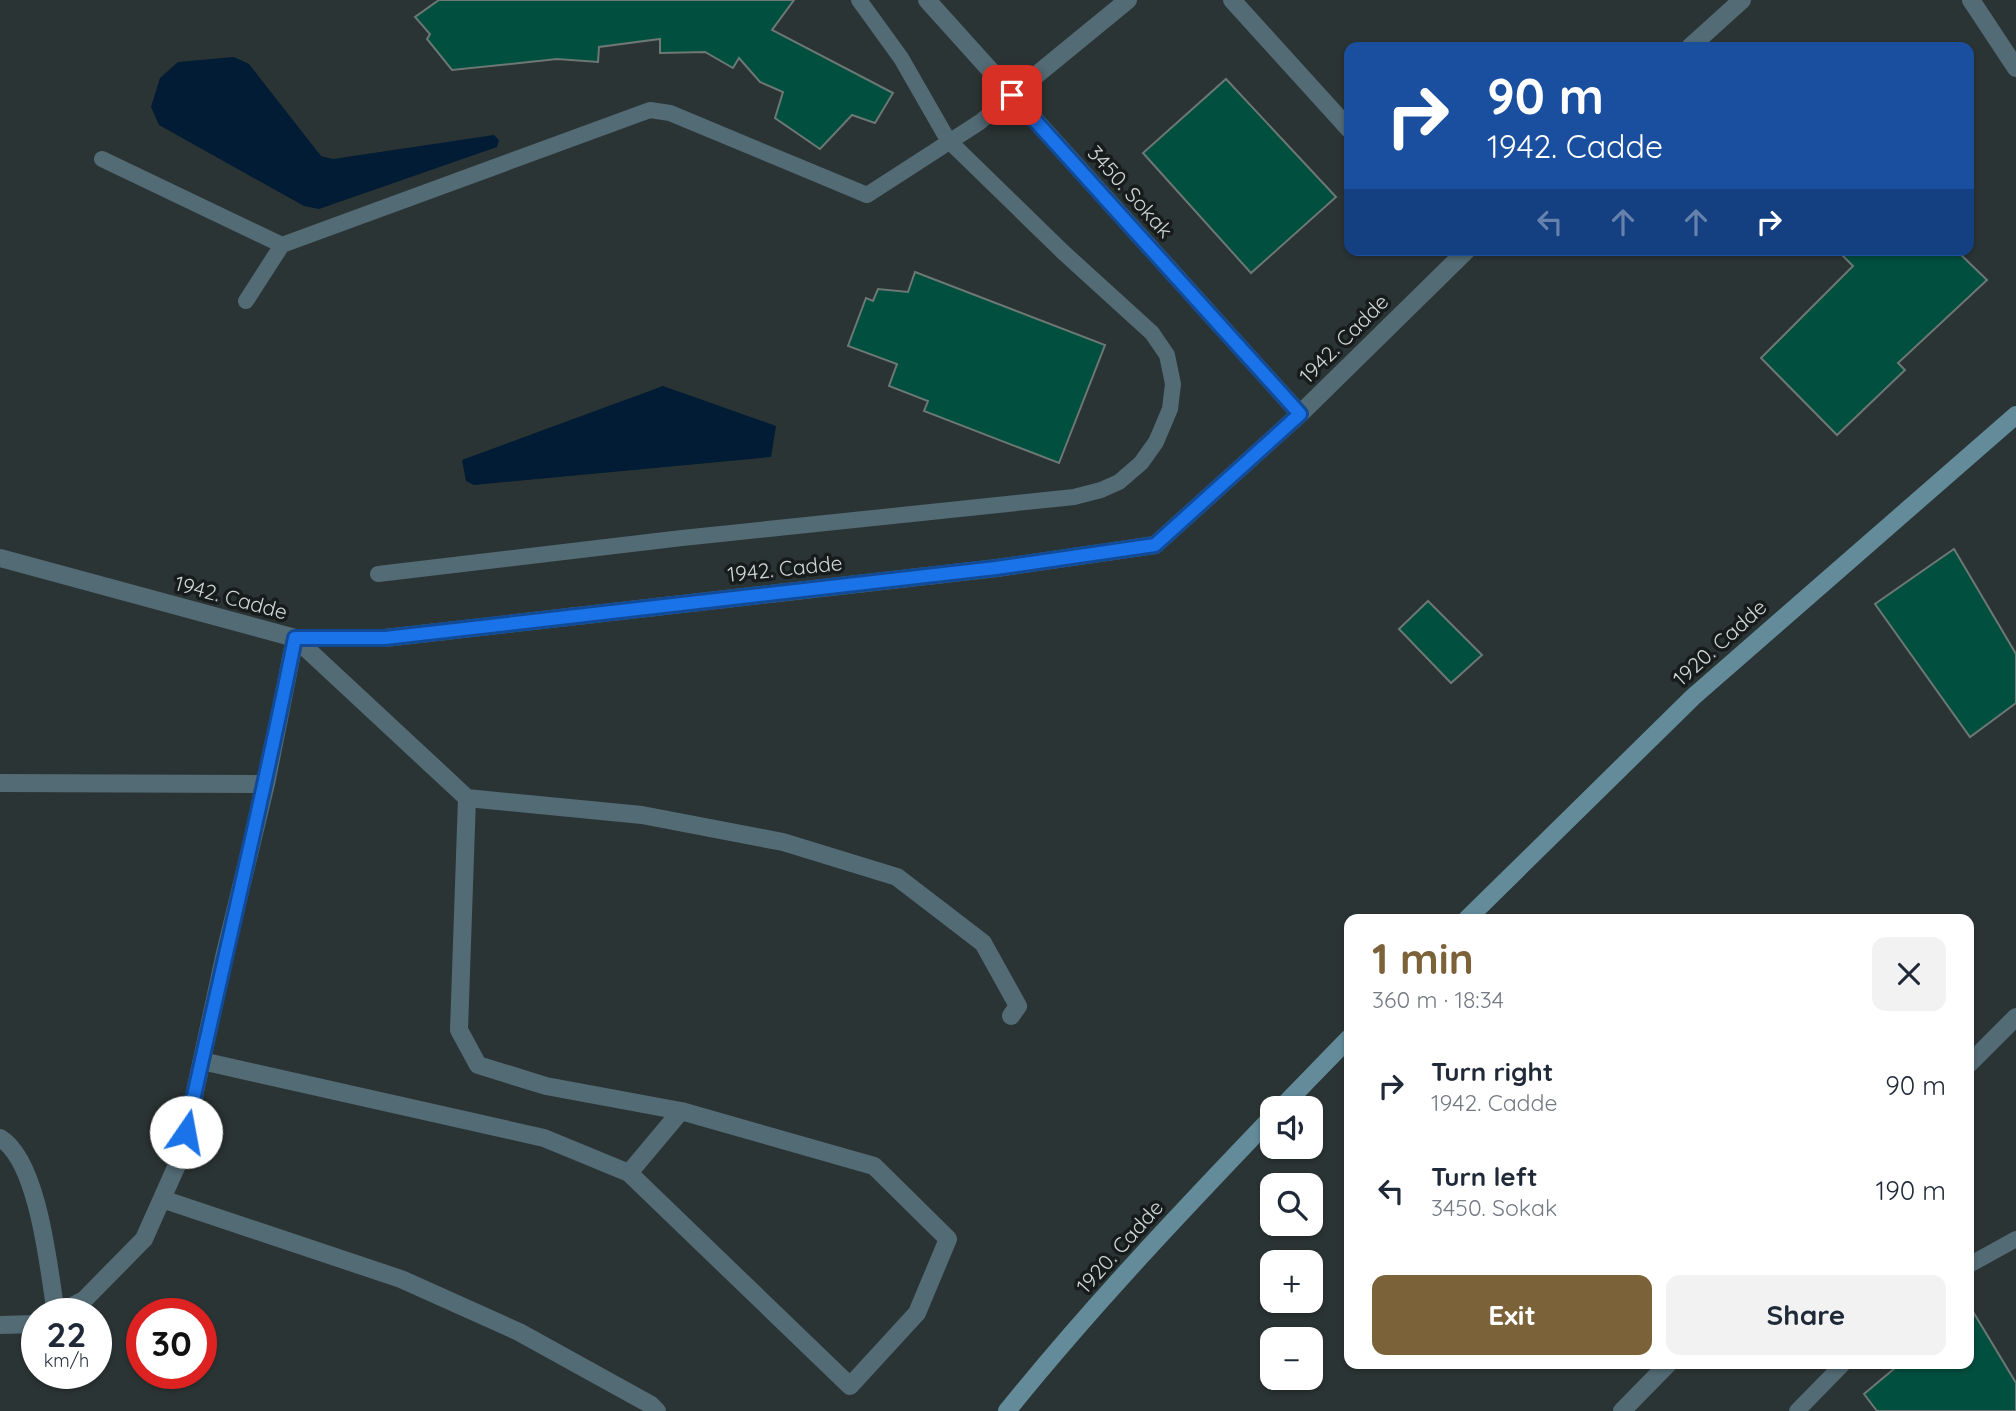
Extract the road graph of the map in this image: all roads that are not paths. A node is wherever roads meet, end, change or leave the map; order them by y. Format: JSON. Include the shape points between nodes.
{"nodes":[{"id":1,"x":859,"y":0,"type":"edge"},
{"id":2,"x":927,"y":0,"type":"edge"},
{"id":3,"x":1128,"y":0,"type":"edge"},
{"id":4,"x":1231,"y":0,"type":"edge"},
{"id":5,"x":1742,"y":0,"type":"edge"},
{"id":6,"x":1971,"y":0,"type":"edge"},
{"id":7,"x":1696,"y":42,"type":"edge"},
{"id":8,"x":2016,"y":68,"type":"edge"},
{"id":9,"x":1012,"y":95,"type":"junction"},
{"id":10,"x":1344,"y":124,"type":"edge"},
{"id":11,"x":948,"y":140,"type":"junction"},
{"id":12,"x":102,"y":159,"type":"dead end"},
{"id":13,"x":282,"y":245,"type":"junction"},
{"id":14,"x":1458,"y":256,"type":"edge"},
{"id":15,"x":246,"y":301,"type":"dead end"},
{"id":16,"x":1300,"y":414,"type":"junction"},
{"id":17,"x":2016,"y":415,"type":"edge"},
{"id":18,"x":0,"y":558,"type":"edge"},
{"id":19,"x":378,"y":573,"type":"dead end"},
{"id":20,"x":295,"y":638,"type":"junction"},
{"id":21,"x":0,"y":783,"type":"edge"},
{"id":22,"x":266,"y":784,"type":"junction"},
{"id":23,"x":467,"y":798,"type":"junction"},
{"id":24,"x":1471,"y":914,"type":"edge"},
{"id":25,"x":1011,"y":1016,"type":"dead end"},
{"id":26,"x":2016,"y":1017,"type":"edge"},
{"id":27,"x":1344,"y":1043,"type":"edge"},
{"id":28,"x":1974,"y":1059,"type":"edge"},
{"id":29,"x":202,"y":1061,"type":"junction"},
{"id":30,"x":1293,"y":1096,"type":"edge"},
{"id":31,"x":681,"y":1111,"type":"junction"},
{"id":32,"x":1260,"y":1130,"type":"edge"},
{"id":33,"x":0,"y":1138,"type":"edge"},
{"id":34,"x":629,"y":1173,"type":"junction"},
{"id":35,"x":162,"y":1199,"type":"junction"},
{"id":36,"x":2016,"y":1239,"type":"edge"},
{"id":37,"x":1974,"y":1262,"type":"edge"},
{"id":38,"x":54,"y":1298,"type":"edge"},
{"id":39,"x":86,"y":1298,"type":"edge"},
{"id":40,"x":21,"y":1324,"type":"edge"},
{"id":41,"x":0,"y":1325,"type":"edge"},
{"id":42,"x":1663,"y":1369,"type":"edge"},
{"id":43,"x":1838,"y":1369,"type":"edge"},
{"id":44,"x":657,"y":1411,"type":"edge"},
{"id":45,"x":1007,"y":1411,"type":"edge"},
{"id":46,"x":1622,"y":1411,"type":"edge"},
{"id":47,"x":1797,"y":1411,"type":"edge"}],
"edges":[{"from":1,"to":11,"type":"lane","via":[[901,58]]},
{"from":2,"to":9,"type":"street","name":"3450. Sokak"},
{"from":3,"to":9,"type":"street"},
{"from":4,"to":10,"type":"street"},
{"from":5,"to":7,"type":"street"},
{"from":6,"to":8,"type":"street"},
{"from":9,"to":11,"type":"lane"},
{"from":9,"to":16,"type":"street","name":"3450. Sokak"},
{"from":11,"to":13,"type":"lane","via":[[867,195],[670,113],[650,110]]},
{"from":11,"to":19,"type":"lane","via":[[1152,333],[1167,355],[1172,384],[1164,427],[1141,463],[1119,482],[1074,497]]},
{"from":12,"to":13,"type":"lane"},
{"from":13,"to":15,"type":"lane"},
{"from":14,"to":16,"type":"street","name":"1942. Cadde"},
{"from":16,"to":20,"type":"street","name":"1942. Cadde","via":[[1155,545],[996,568],[385,638]]},
{"from":17,"to":24,"type":"main road","name":"1920. Cadde","via":[[1693,697]]},
{"from":18,"to":20,"type":"street","name":"1942. Cadde"},
{"from":20,"to":22,"type":"street"},
{"from":20,"to":23,"type":"street"},
{"from":21,"to":22,"type":"street"},
{"from":22,"to":29,"type":"street"},
{"from":23,"to":25,"type":"street","via":[[642,815],[783,842],[897,877],[983,943],[1018,1006]]},
{"from":23,"to":31,"type":"street","via":[[459,1030],[478,1065],[546,1086]]},
{"from":26,"to":28,"type":"street"},
{"from":27,"to":30,"type":"main road"},
{"from":29,"to":34,"type":"street","via":[[544,1138]]},
{"from":29,"to":35,"type":"street","via":[[181,1156]]},
{"from":31,"to":34,"type":"street"},
{"from":31,"to":34,"type":"street","via":[[874,1166],[948,1239],[917,1313],[850,1386]]},
{"from":32,"to":45,"type":"main road","name":"1920. Cadde","via":[[1126,1273]]},
{"from":33,"to":38,"type":"street","via":[[10,1144],[36,1196]]},
{"from":35,"to":39,"type":"street","via":[[144,1239]]},
{"from":35,"to":44,"type":"street","via":[[401,1279],[519,1332]]},
{"from":36,"to":37,"type":"lane"},
{"from":40,"to":41,"type":"street"},
{"from":42,"to":46,"type":"street"},
{"from":43,"to":47,"type":"lane"}]}
